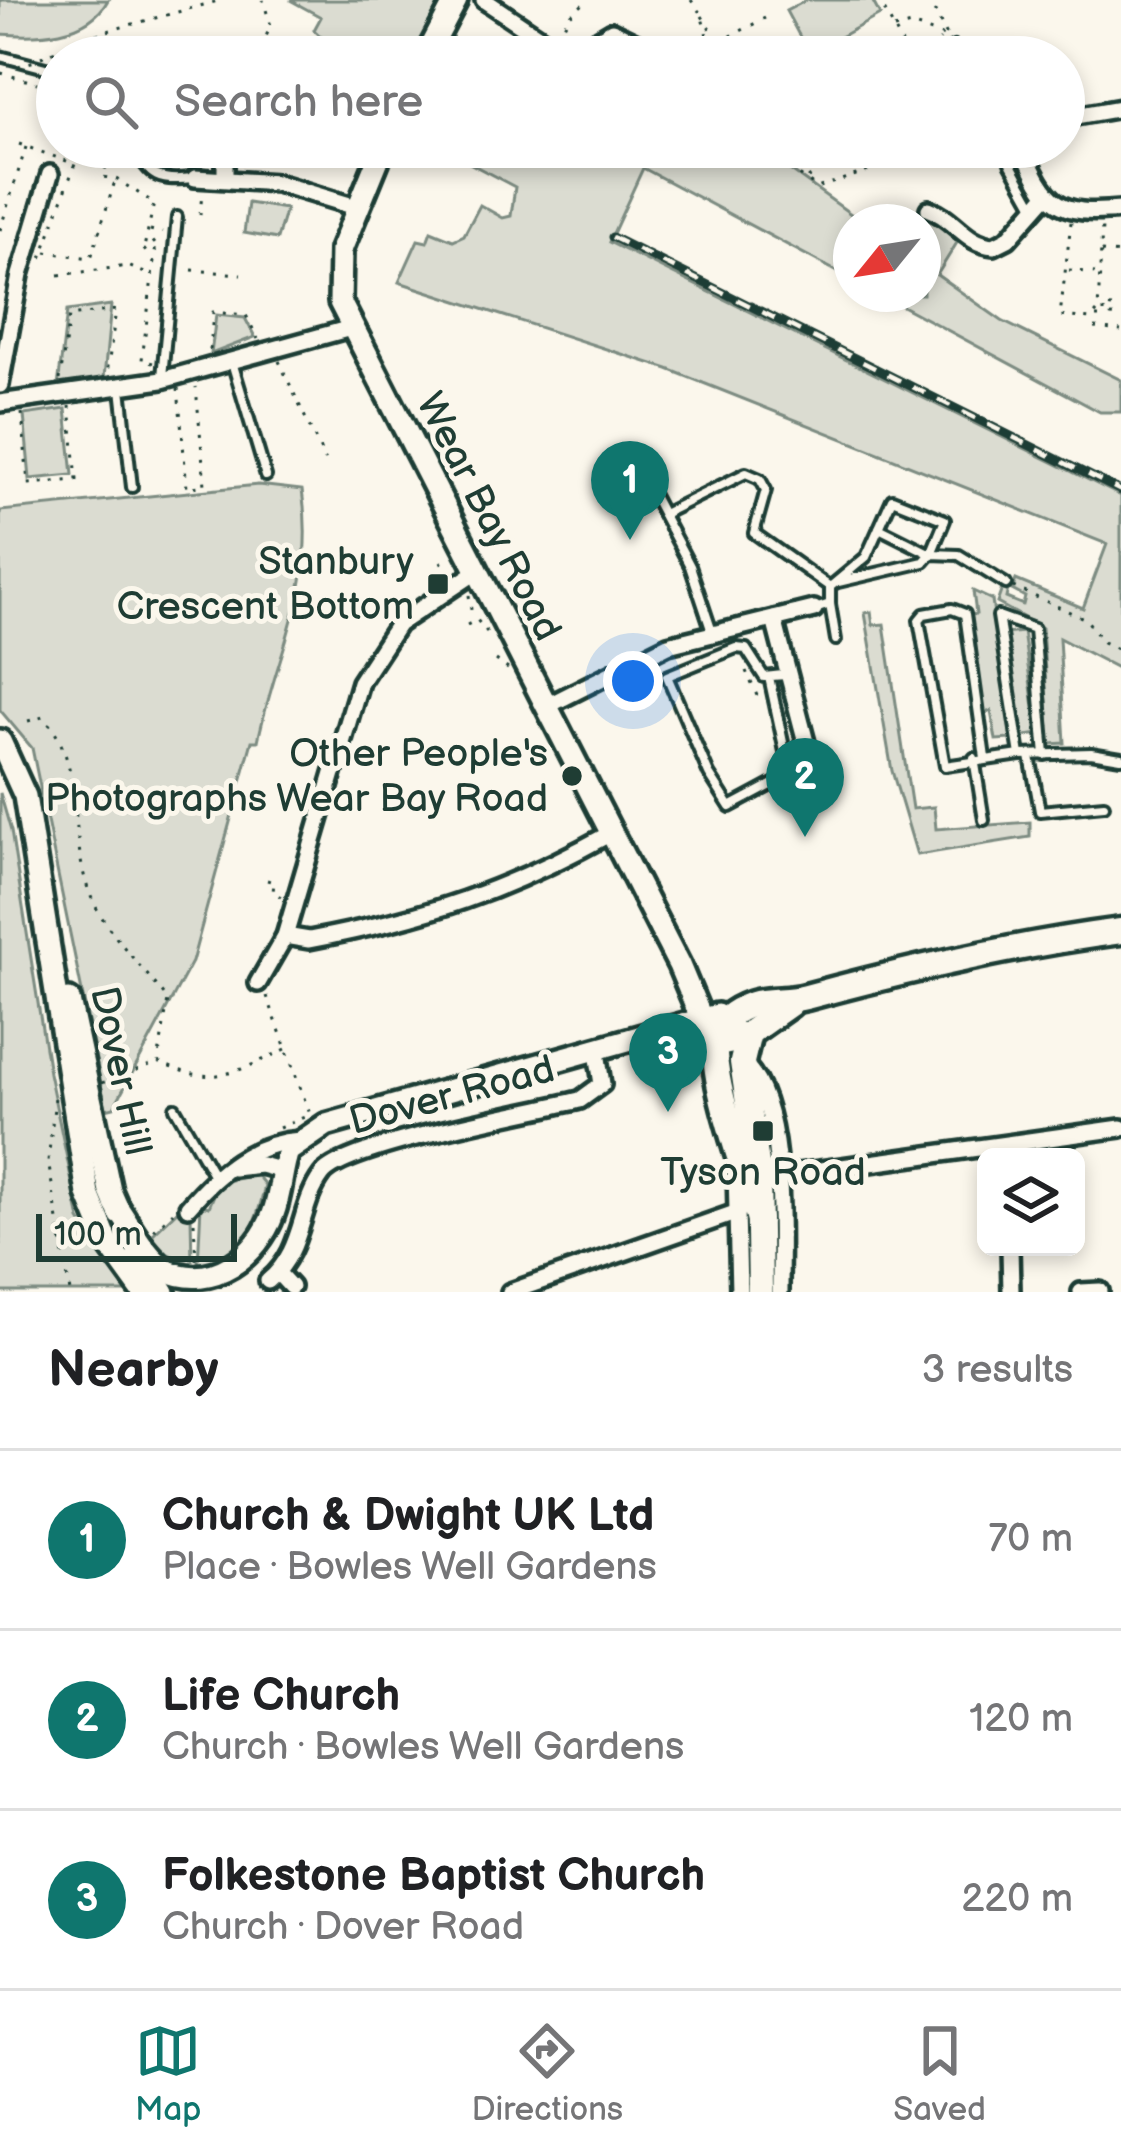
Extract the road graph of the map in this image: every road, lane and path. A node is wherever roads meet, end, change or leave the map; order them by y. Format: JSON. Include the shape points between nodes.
{"nodes":[{"id":1,"x":222,"y":0,"type":"edge"},
{"id":2,"x":263,"y":0,"type":"edge"},
{"id":3,"x":456,"y":0,"type":"edge"},
{"id":4,"x":484,"y":0,"type":"edge"},
{"id":5,"x":588,"y":0,"type":"edge"},
{"id":6,"x":691,"y":0,"type":"edge"},
{"id":7,"x":879,"y":0,"type":"edge"},
{"id":8,"x":929,"y":0,"type":"edge"},
{"id":9,"x":701,"y":14,"type":"junction"},
{"id":10,"x":765,"y":18,"type":"dead end"},
{"id":11,"x":894,"y":29,"type":"junction"},
{"id":12,"x":93,"y":36,"type":"edge"},
{"id":13,"x":266,"y":36,"type":"edge"},
{"id":14,"x":437,"y":36,"type":"edge"},
{"id":15,"x":535,"y":36,"type":"edge"},
{"id":16,"x":557,"y":36,"type":"edge"},
{"id":17,"x":593,"y":36,"type":"edge"},
{"id":18,"x":626,"y":36,"type":"edge"},
{"id":19,"x":707,"y":36,"type":"edge"},
{"id":20,"x":717,"y":36,"type":"edge"},
{"id":21,"x":732,"y":36,"type":"edge"},
{"id":22,"x":898,"y":36,"type":"edge"},
{"id":23,"x":935,"y":36,"type":"edge"},
{"id":24,"x":947,"y":36,"type":"edge"},
{"id":25,"x":0,"y":56,"type":"edge"},
{"id":26,"x":36,"y":61,"type":"edge"},
{"id":27,"x":36,"y":65,"type":"edge"},
{"id":28,"x":19,"y":66,"type":"dead end"},
{"id":29,"x":1,"y":74,"type":"edge"},
{"id":30,"x":36,"y":83,"type":"edge"},
{"id":31,"x":1121,"y":107,"type":"edge"},
{"id":32,"x":1085,"y":114,"type":"edge"},
{"id":33,"x":26,"y":147,"type":"dead end"},
{"id":34,"x":105,"y":168,"type":"edge"},
{"id":35,"x":144,"y":168,"type":"edge"},
{"id":36,"x":225,"y":168,"type":"edge"},
{"id":37,"x":374,"y":168,"type":"edge"},
{"id":38,"x":790,"y":168,"type":"edge"},
{"id":39,"x":802,"y":168,"type":"edge"},
{"id":40,"x":877,"y":168,"type":"edge"},
{"id":41,"x":1012,"y":168,"type":"edge"},
{"id":42,"x":1029,"y":168,"type":"edge"},
{"id":43,"x":50,"y":174,"type":"dead end"},
{"id":44,"x":1015,"y":176,"type":"junction"},
{"id":45,"x":199,"y":178,"type":"junction"},
{"id":46,"x":225,"y":178,"type":"junction"},
{"id":47,"x":116,"y":179,"type":"junction"},
{"id":48,"x":1004,"y":181,"type":"dead end"},
{"id":49,"x":817,"y":188,"type":"junction"},
{"id":50,"x":0,"y":191,"type":"edge"},
{"id":51,"x":10,"y":195,"type":"junction"},
{"id":52,"x":1041,"y":201,"type":"junction"},
{"id":53,"x":356,"y":207,"type":"junction"},
{"id":54,"x":941,"y":210,"type":"edge"},
{"id":55,"x":1121,"y":210,"type":"edge"},
{"id":56,"x":200,"y":215,"type":"dead end"},
{"id":57,"x":177,"y":218,"type":"dead end"},
{"id":58,"x":1103,"y":218,"type":"dead end"},
{"id":59,"x":1071,"y":220,"type":"dead end"},
{"id":60,"x":0,"y":230,"type":"edge"},
{"id":61,"x":149,"y":230,"type":"junction"},
{"id":62,"x":162,"y":233,"type":"dead end"},
{"id":63,"x":46,"y":252,"type":"dead end"},
{"id":64,"x":1099,"y":252,"type":"junction"},
{"id":65,"x":1121,"y":254,"type":"edge"},
{"id":66,"x":193,"y":270,"type":"dead end"},
{"id":67,"x":1066,"y":270,"type":"junction"},
{"id":68,"x":1096,"y":273,"type":"junction"},
{"id":69,"x":241,"y":274,"type":"dead end"},
{"id":70,"x":59,"y":275,"type":"dead end"},
{"id":71,"x":154,"y":277,"type":"junction"},
{"id":72,"x":1093,"y":317,"type":"junction"},
{"id":73,"x":1121,"y":317,"type":"edge"},
{"id":74,"x":350,"y":328,"type":"junction"},
{"id":75,"x":1095,"y":328,"type":"dead end"},
{"id":76,"x":1121,"y":331,"type":"edge"},
{"id":77,"x":259,"y":339,"type":"dead end"},
{"id":78,"x":275,"y":353,"type":"dead end"},
{"id":79,"x":209,"y":358,"type":"dead end"},
{"id":80,"x":232,"y":360,"type":"junction"},
{"id":81,"x":154,"y":363,"type":"dead end"},
{"id":82,"x":170,"y":383,"type":"junction"},
{"id":83,"x":0,"y":385,"type":"edge"},
{"id":84,"x":114,"y":385,"type":"junction"},
{"id":85,"x":196,"y":387,"type":"dead end"},
{"id":86,"x":59,"y":388,"type":"dead end"},
{"id":87,"x":0,"y":403,"type":"edge"},
{"id":88,"x":70,"y":404,"type":"dead end"},
{"id":89,"x":22,"y":412,"type":"dead end"},
{"id":90,"x":325,"y":460,"type":"dead end"},
{"id":91,"x":639,"y":469,"type":"dead end"},
{"id":92,"x":266,"y":476,"type":"dead end"},
{"id":93,"x":132,"y":487,"type":"dead end"},
{"id":94,"x":663,"y":514,"type":"junction"},
{"id":95,"x":879,"y":528,"type":"junction"},
{"id":96,"x":931,"y":554,"type":"junction"},
{"id":97,"x":866,"y":557,"type":"junction"},
{"id":98,"x":441,"y":560,"type":"dead end"},
{"id":99,"x":884,"y":567,"type":"junction"},
{"id":100,"x":468,"y":575,"type":"junction"},
{"id":101,"x":1006,"y":584,"type":"joint"},
{"id":102,"x":834,"y":585,"type":"junction"},
{"id":103,"x":822,"y":606,"type":"junction"},
{"id":104,"x":472,"y":617,"type":"dead end"},
{"id":105,"x":774,"y":620,"type":"junction"},
{"id":106,"x":466,"y":626,"type":"dead end"},
{"id":107,"x":487,"y":632,"type":"dead end"},
{"id":108,"x":712,"y":632,"type":"junction"},
{"id":109,"x":836,"y":640,"type":"dead end"},
{"id":110,"x":1121,"y":651,"type":"edge"},
{"id":111,"x":496,"y":660,"type":"dead end"},
{"id":112,"x":509,"y":670,"type":"dead end"},
{"id":113,"x":790,"y":674,"type":"junction"},
{"id":114,"x":769,"y":676,"type":"junction"},
{"id":115,"x":547,"y":706,"type":"junction"},
{"id":116,"x":28,"y":721,"type":"dead end"},
{"id":117,"x":0,"y":741,"type":"edge"},
{"id":118,"x":1045,"y":754,"type":"junction"},
{"id":119,"x":1025,"y":756,"type":"junction"},
{"id":120,"x":980,"y":758,"type":"junction"},
{"id":121,"x":1121,"y":758,"type":"edge"},
{"id":122,"x":815,"y":777,"type":"dead end"},
{"id":123,"x":1104,"y":805,"type":"dead end"},
{"id":124,"x":984,"y":820,"type":"dead end"},
{"id":125,"x":611,"y":833,"type":"junction"},
{"id":126,"x":267,"y":880,"type":"dead end"},
{"id":127,"x":282,"y":898,"type":"dead end"},
{"id":128,"x":47,"y":924,"type":"junction"},
{"id":129,"x":1121,"y":931,"type":"edge"},
{"id":130,"x":285,"y":937,"type":"junction"},
{"id":131,"x":261,"y":986,"type":"joint"},
{"id":132,"x":797,"y":999,"type":"junction"},
{"id":133,"x":713,"y":1019,"type":"junction"},
{"id":134,"x":646,"y":1039,"type":"junction"},
{"id":135,"x":709,"y":1044,"type":"junction"},
{"id":136,"x":286,"y":1049,"type":"junction"},
{"id":137,"x":743,"y":1051,"type":"junction"},
{"id":138,"x":597,"y":1052,"type":"junction"},
{"id":139,"x":158,"y":1062,"type":"junction"},
{"id":140,"x":66,"y":1072,"type":"junction"},
{"id":141,"x":94,"y":1085,"type":"dead end"},
{"id":142,"x":175,"y":1108,"type":"dead end"},
{"id":143,"x":310,"y":1114,"type":"dead end"},
{"id":144,"x":1121,"y":1128,"type":"edge"},
{"id":145,"x":300,"y":1140,"type":"junction"},
{"id":146,"x":1016,"y":1148,"type":"edge"},
{"id":147,"x":977,"y":1153,"type":"edge"},
{"id":148,"x":283,"y":1171,"type":"junction"},
{"id":149,"x":220,"y":1174,"type":"junction"},
{"id":150,"x":777,"y":1176,"type":"junction"},
{"id":151,"x":197,"y":1201,"type":"joint"},
{"id":152,"x":115,"y":1204,"type":"junction"},
{"id":153,"x":749,"y":1216,"type":"junction"},
{"id":154,"x":1010,"y":1256,"type":"edge"},
{"id":155,"x":196,"y":1271,"type":"dead end"},
{"id":156,"x":291,"y":1287,"type":"dead end"},
{"id":157,"x":1100,"y":1291,"type":"edge"},
{"id":158,"x":70,"y":1292,"type":"edge"},
{"id":159,"x":143,"y":1292,"type":"edge"},
{"id":160,"x":164,"y":1292,"type":"edge"},
{"id":161,"x":510,"y":1292,"type":"edge"},
{"id":162,"x":739,"y":1292,"type":"edge"},
{"id":163,"x":760,"y":1292,"type":"edge"},
{"id":164,"x":780,"y":1292,"type":"edge"},
{"id":165,"x":1011,"y":1292,"type":"edge"},
{"id":166,"x":1081,"y":1292,"type":"edge"}],
"edges":[{"from":1,"to":12,"type":"path","bridge":true},
{"from":2,"to":13,"type":"path"},
{"from":3,"to":14,"type":"street"},
{"from":4,"to":15,"type":"street"},
{"from":5,"to":16,"type":"path"},
{"from":6,"to":9,"type":"path"},
{"from":7,"to":11,"type":"path"},
{"from":8,"to":24,"type":"path"},
{"from":9,"to":19,"type":"path"},
{"from":9,"to":20,"type":"path"},
{"from":10,"to":21,"type":"path"},
{"from":11,"to":22,"type":"path"},
{"from":11,"to":23,"type":"path","via":[[911,25]]},
{"from":17,"to":18,"type":"street","via":[[617,30]]},
{"from":25,"to":27,"type":"lane"},
{"from":26,"to":28,"type":"path","bridge":true},
{"from":29,"to":30,"type":"path"},
{"from":31,"to":32,"type":"street"},
{"from":33,"to":51,"type":"path"},
{"from":34,"to":47,"type":"path","via":[[103,177]]},
{"from":35,"to":45,"type":"lane","via":[[157,178]]},
{"from":36,"to":46,"type":"street"},
{"from":37,"to":53,"type":"street","name":"Wear Bay Road"},
{"from":38,"to":49,"type":"path"},
{"from":39,"to":49,"type":"path"},
{"from":40,"to":49,"type":"path"},
{"from":41,"to":44,"type":"lane"},
{"from":42,"to":52,"type":"street"},
{"from":43,"to":83,"type":"street"},
{"from":44,"to":48,"type":"lane"},
{"from":44,"to":52,"type":"lane"},
{"from":45,"to":46,"type":"street"},
{"from":45,"to":56,"type":"path"},
{"from":46,"to":53,"type":"street","via":[[277,183]]},
{"from":47,"to":61,"type":"path","via":[[154,202]]},
{"from":47,"to":63,"type":"path","via":[[91,258]]},
{"from":50,"to":51,"type":"path"},
{"from":51,"to":60,"type":"path"},
{"from":52,"to":54,"type":"street","via":[[1003,252],[970,240],[951,211]]},
{"from":52,"to":55,"type":"street","via":[[1072,213]]},
{"from":53,"to":74,"type":"street","name":"Wear Bay Road","via":[[337,272]]},
{"from":57,"to":82,"type":"lane"},
{"from":58,"to":64,"type":"path"},
{"from":59,"to":67,"type":"path"},
{"from":61,"to":62,"type":"path"},
{"from":61,"to":71,"type":"path","via":[[142,252],[156,242]]},
{"from":64,"to":65,"type":"path"},
{"from":64,"to":68,"type":"path"},
{"from":66,"to":69,"type":"path"},
{"from":67,"to":68,"type":"path"},
{"from":67,"to":72,"type":"path","via":[[1060,316]]},
{"from":68,"to":72,"type":"path","via":[[1102,285]]},
{"from":70,"to":71,"type":"path","via":[[128,266]]},
{"from":71,"to":81,"type":"path","via":[[142,361]]},
{"from":72,"to":73,"type":"path","via":[[1105,317],[1104,306]]},
{"from":74,"to":80,"type":"street"},
{"from":74,"to":100,"type":"street","name":"Wear Bay Road"},
{"from":75,"to":76,"type":"path"},
{"from":77,"to":79,"type":"path","via":[[246,315],[213,312]]},
{"from":78,"to":90,"type":"path"},
{"from":80,"to":82,"type":"street"},
{"from":80,"to":92,"type":"lane"},
{"from":82,"to":84,"type":"street"},
{"from":82,"to":85,"type":"path","via":[[187,488],[205,485]]},
{"from":84,"to":86,"type":"path","via":[[116,310],[69,316]]},
{"from":84,"to":87,"type":"street"},
{"from":84,"to":93,"type":"lane"},
{"from":88,"to":89,"type":"path","via":[[77,480],[28,484]]},
{"from":91,"to":94,"type":"lane"},
{"from":94,"to":102,"type":"lane","via":[[746,472],[766,490],[754,533]]},
{"from":94,"to":108,"type":"lane"},
{"from":95,"to":96,"type":"lane"},
{"from":95,"to":96,"type":"lane","via":[[892,499],[945,520]]},
{"from":95,"to":97,"type":"lane"},
{"from":96,"to":99,"type":"lane"},
{"from":96,"to":101,"type":"lane","via":[[959,555]]},
{"from":97,"to":99,"type":"lane"},
{"from":97,"to":102,"type":"lane"},
{"from":98,"to":100,"type":"path","via":[[446,571]]},
{"from":99,"to":102,"type":"lane"},
{"from":100,"to":104,"type":"path"},
{"from":100,"to":115,"type":"street","name":"Wear Bay Road"},
{"from":100,"to":130,"type":"street","via":[[398,624],[360,682]]},
{"from":101,"to":110,"type":"path","via":[[1086,620]]},
{"from":102,"to":103,"type":"lane"},
{"from":103,"to":105,"type":"street"},
{"from":103,"to":109,"type":"lane"},
{"from":105,"to":108,"type":"street"},
{"from":105,"to":113,"type":"street"},
{"from":106,"to":107,"type":"path","via":[[477,620]]},
{"from":108,"to":115,"type":"street"},
{"from":111,"to":112,"type":"path"},
{"from":113,"to":114,"type":"lane"},
{"from":113,"to":122,"type":"street","via":[[818,750]]},
{"from":114,"to":114,"type":"lane","via":[[736,648],[668,676],[730,807],[790,775]]},
{"from":115,"to":125,"type":"street","name":"Wear Bay Road"},
{"from":116,"to":139,"type":"path","via":[[44,717],[72,765],[71,818],[97,909],[168,1000]]},
{"from":117,"to":128,"type":"street","name":"Dover Hill","via":[[22,782]]},
{"from":118,"to":119,"type":"lane"},
{"from":118,"to":119,"type":"lane","via":[[1034,629],[998,616]]},
{"from":118,"to":121,"type":"lane"},
{"from":119,"to":120,"type":"lane"},
{"from":119,"to":123,"type":"lane","via":[[1040,812]]},
{"from":120,"to":120,"type":"lane","via":[[965,614],[932,612],[919,620],[945,766]]},
{"from":120,"to":124,"type":"lane"},
{"from":125,"to":130,"type":"street","via":[[458,905],[309,940]]},
{"from":125,"to":133,"type":"street","name":"Wear Bay Road"},
{"from":126,"to":127,"type":"path"},
{"from":128,"to":140,"type":"street","name":"Dover Hill"},
{"from":128,"to":152,"type":"street","name":"Dover Hill"},
{"from":129,"to":132,"type":"main road"},
{"from":130,"to":131,"type":"street"},
{"from":131,"to":136,"type":"path"},
{"from":132,"to":133,"type":"main road","via":[[754,1003]]},
{"from":132,"to":137,"type":"main road","via":[[760,1021]]},
{"from":133,"to":134,"type":"street","name":"Dover Road"},
{"from":133,"to":135,"type":"main road"},
{"from":133,"to":137,"type":"street"},
{"from":134,"to":135,"type":"street","name":"Dover Road"},
{"from":134,"to":138,"type":"street","name":"Dover Road"},
{"from":135,"to":137,"type":"street","name":"Dover Road"},
{"from":135,"to":153,"type":"main road"},
{"from":136,"to":139,"type":"path","via":[[217,1077]]},
{"from":136,"to":143,"type":"path"},
{"from":137,"to":150,"type":"street","via":[[764,1099]]},
{"from":137,"to":153,"type":"main road","via":[[758,1171]]},
{"from":138,"to":145,"type":"street","name":"Dover Road","via":[[331,1123]]},
{"from":138,"to":156,"type":"street","name":"Dover Road","via":[[606,1085],[580,1100],[367,1150],[328,1169],[273,1277]]},
{"from":139,"to":141,"type":"path"},
{"from":140,"to":158,"type":"path","via":[[50,1116],[48,1161]]},
{"from":140,"to":159,"type":"street","name":"Dover Hill","via":[[88,1194],[109,1245]]},
{"from":142,"to":149,"type":"lane"},
{"from":144,"to":146,"type":"street"},
{"from":145,"to":148,"type":"street","name":"Dover Road"},
{"from":145,"to":149,"type":"street","name":"Dover Road","via":[[262,1147]]},
{"from":147,"to":150,"type":"street"},
{"from":148,"to":149,"type":"street","via":[[253,1165]]},
{"from":148,"to":152,"type":"street","name":"Dover Road","via":[[272,1218],[250,1256],[236,1269],[196,1280],[166,1270]]},
{"from":149,"to":151,"type":"street","name":"Dover Road"},
{"from":150,"to":164,"type":"street"},
{"from":151,"to":155,"type":"path"},
{"from":152,"to":160,"type":"street","name":"Dover Hill"},
{"from":153,"to":161,"type":"street"},
{"from":153,"to":162,"type":"street"},
{"from":153,"to":163,"type":"main road"},
{"from":154,"to":165,"type":"street"},
{"from":157,"to":166,"type":"street"}]}
